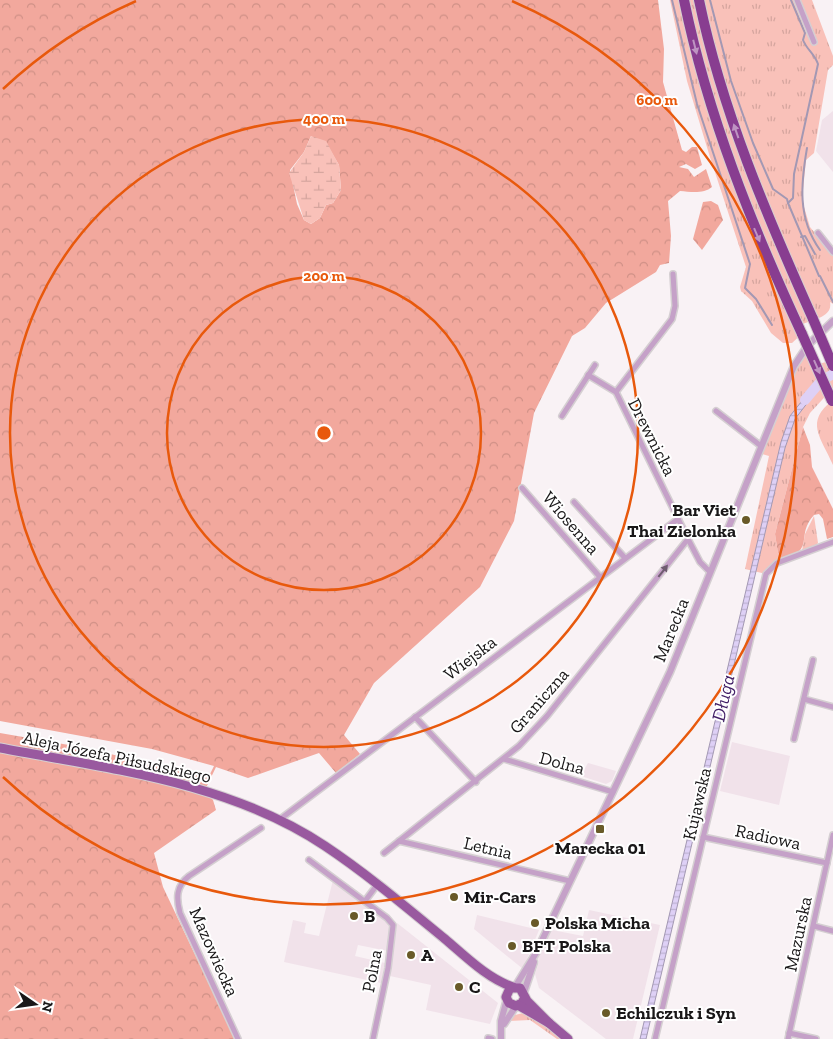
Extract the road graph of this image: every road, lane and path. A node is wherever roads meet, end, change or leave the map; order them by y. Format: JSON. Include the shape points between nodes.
{"nodes":[{"id":1,"x":684,"y":0,"type":"edge"},
{"id":2,"x":699,"y":0,"type":"edge"},
{"id":3,"x":796,"y":0,"type":"edge"},
{"id":4,"x":814,"y":42,"type":"dead end"},
{"id":5,"x":818,"y":233,"type":"dead end"},
{"id":6,"x":833,"y":252,"type":"edge"},
{"id":7,"x":673,"y":274,"type":"dead end"},
{"id":8,"x":833,"y":321,"type":"edge"},
{"id":9,"x":595,"y":365,"type":"dead end"},
{"id":10,"x":833,"y":366,"type":"edge"},
{"id":11,"x":588,"y":375,"type":"junction"},
{"id":12,"x":616,"y":392,"type":"junction"},
{"id":13,"x":832,"y":402,"type":"edge"},
{"id":14,"x":716,"y":411,"type":"dead end"},
{"id":15,"x":562,"y":416,"type":"dead end"},
{"id":16,"x":761,"y":446,"type":"junction"},
{"id":17,"x":522,"y":488,"type":"dead end"},
{"id":18,"x":574,"y":502,"type":"dead end"},
{"id":19,"x":678,"y":519,"type":"junction"},
{"id":20,"x":688,"y":539,"type":"junction"},
{"id":21,"x":833,"y":542,"type":"edge"},
{"id":22,"x":625,"y":558,"type":"junction"},
{"id":23,"x":710,"y":572,"type":"junction"},
{"id":24,"x":600,"y":576,"type":"junction"},
{"id":25,"x":813,"y":660,"type":"dead end"},
{"id":26,"x":804,"y":699,"type":"junction"},
{"id":27,"x":833,"y":706,"type":"edge"},
{"id":28,"x":415,"y":717,"type":"junction"},
{"id":29,"x":794,"y":739,"type":"dead end"},
{"id":30,"x":0,"y":748,"type":"edge"},
{"id":31,"x":504,"y":759,"type":"junction"},
{"id":32,"x":476,"y":782,"type":"junction"},
{"id":33,"x":613,"y":792,"type":"junction"},
{"id":34,"x":279,"y":820,"type":"junction"},
{"id":35,"x":261,"y":828,"type":"dead end"},
{"id":36,"x":833,"y":835,"type":"edge"},
{"id":37,"x":703,"y":837,"type":"junction"},
{"id":38,"x":399,"y":841,"type":"junction"},
{"id":39,"x":384,"y":853,"type":"dead end"},
{"id":40,"x":309,"y":860,"type":"dead end"},
{"id":41,"x":827,"y":863,"type":"junction"},
{"id":42,"x":570,"y":881,"type":"junction"},
{"id":43,"x":378,"y":885,"type":"junction"},
{"id":44,"x":365,"y":901,"type":"junction"},
{"id":45,"x":814,"y":926,"type":"junction"},
{"id":46,"x":833,"y":931,"type":"edge"},
{"id":47,"x":536,"y":953,"type":"junction"},
{"id":48,"x":475,"y":964,"type":"junction"},
{"id":49,"x":514,"y":987,"type":"junction"},
{"id":50,"x":524,"y":994,"type":"junction"},
{"id":51,"x":506,"y":998,"type":"junction"},
{"id":52,"x":517,"y":1006,"type":"junction"},
{"id":53,"x":549,"y":1023,"type":"junction"},
{"id":54,"x":789,"y":1036,"type":"edge"},
{"id":55,"x":502,"y":1037,"type":"edge"},
{"id":56,"x":238,"y":1039,"type":"edge"},
{"id":57,"x":373,"y":1039,"type":"edge"},
{"id":58,"x":568,"y":1039,"type":"edge"},
{"id":59,"x":655,"y":1039,"type":"edge"},
{"id":60,"x":816,"y":1039,"type":"edge"}],
"edges":[{"from":1,"to":13,"type":"highway","one_way":true,"bridge":true,"via":[[707,97],[727,157],[765,254]]},
{"from":10,"to":2,"type":"highway","one_way":true,"bridge":true,"via":[[743,152],[721,86]]},
{"from":3,"to":4,"type":"street"},
{"from":5,"to":6,"type":"street"},
{"from":7,"to":12,"type":"street","name":"Drewnicka","via":[[675,306],[672,319]]},
{"from":8,"to":16,"type":"street","name":"Marecka","via":[[808,345],[794,366]]},
{"from":9,"to":11,"type":"street"},
{"from":11,"to":12,"type":"street","name":"Drewnicka"},
{"from":11,"to":15,"type":"street"},
{"from":12,"to":19,"type":"street","name":"Drewnicka"},
{"from":14,"to":16,"type":"street"},
{"from":16,"to":23,"type":"street","name":"Marecka"},
{"from":17,"to":24,"type":"street","name":"Wiosenna"},
{"from":18,"to":22,"type":"street"},
{"from":19,"to":20,"type":"street","name":"Drewnicka"},
{"from":19,"to":22,"type":"street","name":"Wiejska"},
{"from":20,"to":23,"type":"street","name":"Drewnicka","via":[[700,562]]},
{"from":31,"to":20,"type":"street","name":"Graniczna","one_way":true,"via":[[547,716]]},
{"from":21,"to":37,"type":"street","name":"Kujawska","via":[[777,563],[766,574]]},
{"from":22,"to":24,"type":"street","name":"Wiejska"},
{"from":23,"to":33,"type":"street","name":"Marecka","via":[[670,672]]},
{"from":24,"to":28,"type":"street","name":"Wiejska"},
{"from":25,"to":26,"type":"street"},
{"from":26,"to":27,"type":"street"},
{"from":26,"to":29,"type":"street"},
{"from":28,"to":32,"type":"street"},
{"from":28,"to":34,"type":"street","name":"Wiejska"},
{"from":30,"to":34,"type":"main road","name":"Aleja Józefa Piłsudskiego","via":[[183,784],[244,804]]},
{"from":31,"to":32,"type":"street","name":"Graniczna"},
{"from":31,"to":33,"type":"street","name":"Dolna"},
{"from":32,"to":38,"type":"street","name":"Graniczna"},
{"from":33,"to":42,"type":"street","name":"Marecka"},
{"from":34,"to":43,"type":"main road","name":"Aleja Józefa Piłsudskiego","via":[[323,845]]},
{"from":35,"to":56,"type":"street","name":"Mazowiecka","via":[[188,876],[182,881],[177,895],[180,913]]},
{"from":36,"to":41,"type":"street","name":"Mazurska"},
{"from":37,"to":41,"type":"street","name":"Radiowa"},
{"from":37,"to":59,"type":"street","name":"Kujawska"},
{"from":38,"to":39,"type":"street","name":"Graniczna"},
{"from":38,"to":42,"type":"street","name":"Letnia"},
{"from":40,"to":44,"type":"street","name":"Polna"},
{"from":41,"to":45,"type":"street","name":"Mazurska"},
{"from":42,"to":47,"type":"street","name":"Marecka"},
{"from":43,"to":44,"type":"street"},
{"from":43,"to":48,"type":"main road","name":"Aleja Józefa Piłsudskiego"},
{"from":44,"to":57,"type":"street","name":"Polna","via":[[387,918],[394,930]]},
{"from":45,"to":46,"type":"street"},
{"from":45,"to":54,"type":"street","name":"Mazurska"},
{"from":47,"to":49,"type":"street","name":"Marecka"},
{"from":47,"to":50,"type":"street","name":"Marecka"},
{"from":48,"to":49,"type":"main road","name":"Aleja Józefa Piłsudskiego"},
{"from":48,"to":51,"type":"main road","name":"Aleja Józefa Piłsudskiego"},
{"from":49,"to":50,"type":"main road"},
{"from":49,"to":51,"type":"main road","via":[[507,992]]},
{"from":50,"to":52,"type":"main road","via":[[524,1001]]},
{"from":50,"to":53,"type":"main road"},
{"from":51,"to":52,"type":"main road","via":[[511,1005]]},
{"from":51,"to":55,"type":"street","via":[[501,1022]]},
{"from":52,"to":53,"type":"main road"},
{"from":52,"to":55,"type":"street","via":[[506,1018]]},
{"from":53,"to":58,"type":"main road"},
{"from":54,"to":60,"type":"street"}]}
